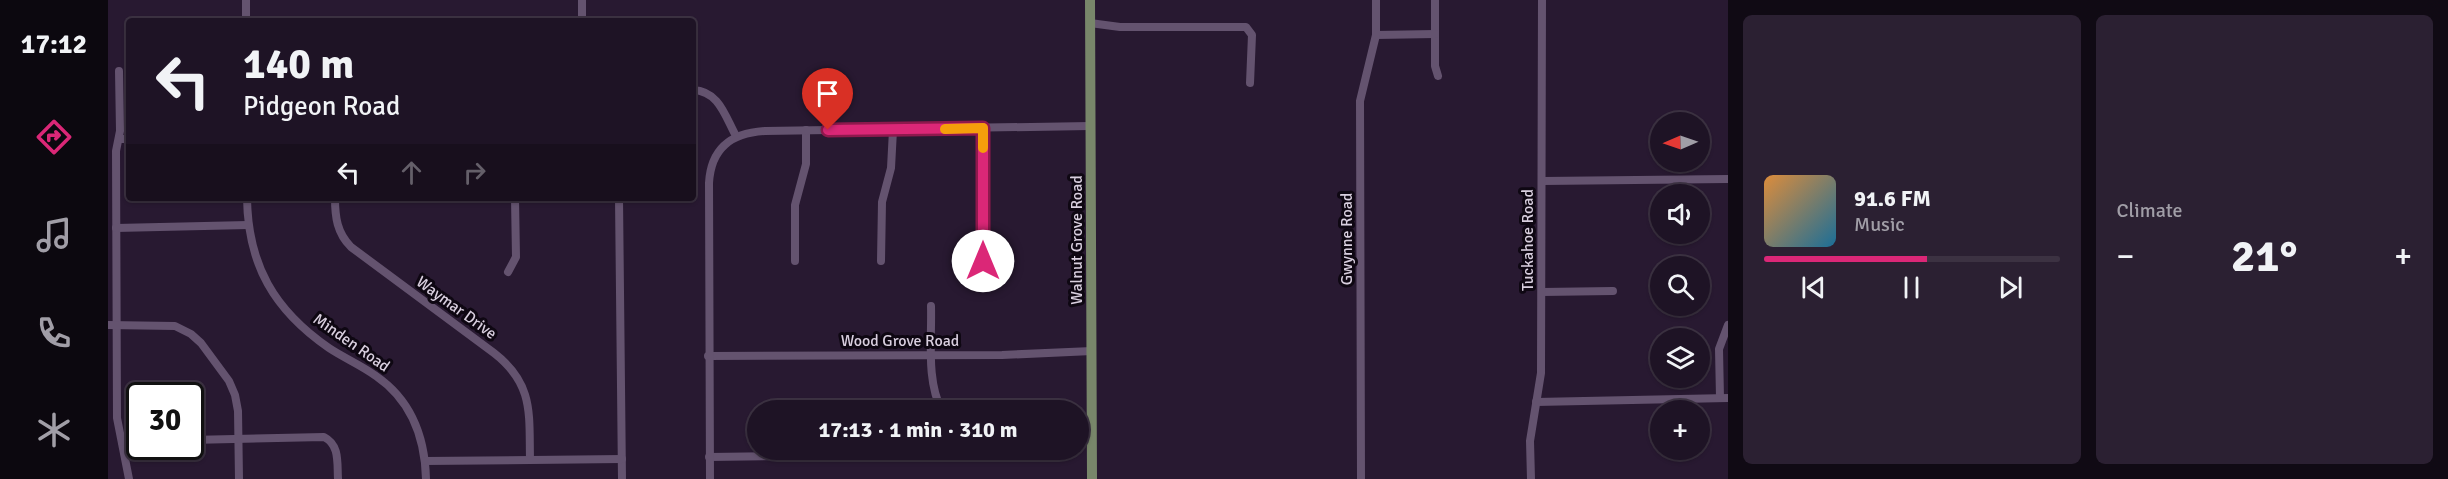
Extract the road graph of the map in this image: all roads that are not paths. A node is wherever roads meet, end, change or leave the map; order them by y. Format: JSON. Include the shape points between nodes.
{"nodes":[{"id":1,"x":246,"y":0,"type":"edge"},
{"id":2,"x":582,"y":0,"type":"edge"},
{"id":3,"x":1090,"y":0,"type":"edge"},
{"id":4,"x":1376,"y":0,"type":"edge"},
{"id":5,"x":1435,"y":0,"type":"edge"},
{"id":6,"x":1542,"y":0,"type":"edge"},
{"id":7,"x":246,"y":18,"type":"edge"},
{"id":8,"x":582,"y":18,"type":"edge"},
{"id":9,"x":1090,"y":23,"type":"junction"},
{"id":10,"x":1435,"y":34,"type":"junction"},
{"id":11,"x":1376,"y":35,"type":"junction"},
{"id":12,"x":119,"y":71,"type":"dead end"},
{"id":13,"x":1438,"y":76,"type":"dead end"},
{"id":14,"x":1250,"y":83,"type":"dead end"},
{"id":15,"x":696,"y":90,"type":"edge"},
{"id":16,"x":1090,"y":126,"type":"junction"},
{"id":17,"x":983,"y":128,"type":"junction"},
{"id":18,"x":806,"y":130,"type":"junction"},
{"id":19,"x":892,"y":130,"type":"junction"},
{"id":20,"x":736,"y":136,"type":"junction"},
{"id":21,"x":124,"y":139,"type":"edge"},
{"id":22,"x":1728,"y":179,"type":"edge"},
{"id":23,"x":1543,"y":181,"type":"junction"},
{"id":24,"x":247,"y":201,"type":"edge"},
{"id":25,"x":335,"y":201,"type":"edge"},
{"id":26,"x":514,"y":201,"type":"edge"},
{"id":27,"x":619,"y":201,"type":"edge"},
{"id":28,"x":248,"y":225,"type":"junction"},
{"id":29,"x":116,"y":228,"type":"junction"},
{"id":30,"x":795,"y":261,"type":"dead end"},
{"id":31,"x":881,"y":261,"type":"dead end"},
{"id":32,"x":983,"y":261,"type":"dead end"},
{"id":33,"x":508,"y":272,"type":"dead end"},
{"id":34,"x":1613,"y":291,"type":"dead end"},
{"id":35,"x":1542,"y":292,"type":"junction"},
{"id":36,"x":931,"y":306,"type":"dead end"},
{"id":37,"x":1728,"y":325,"type":"edge"},
{"id":38,"x":112,"y":326,"type":"edge"},
{"id":39,"x":1092,"y":351,"type":"junction"},
{"id":40,"x":932,"y":355,"type":"junction"},
{"id":41,"x":708,"y":356,"type":"junction"},
{"id":42,"x":1724,"y":398,"type":"edge"},
{"id":43,"x":938,"y":400,"type":"edge"},
{"id":44,"x":1536,"y":402,"type":"junction"},
{"id":45,"x":238,"y":439,"type":"junction"},
{"id":46,"x":204,"y":440,"type":"edge"},
{"id":47,"x":122,"y":442,"type":"junction"},
{"id":48,"x":126,"y":442,"type":"edge"},
{"id":49,"x":747,"y":456,"type":"edge"},
{"id":50,"x":709,"y":457,"type":"junction"},
{"id":51,"x":530,"y":459,"type":"junction"},
{"id":52,"x":622,"y":459,"type":"junction"},
{"id":53,"x":425,"y":461,"type":"junction"},
{"id":54,"x":129,"y":479,"type":"edge"},
{"id":55,"x":239,"y":479,"type":"edge"},
{"id":56,"x":338,"y":479,"type":"edge"},
{"id":57,"x":426,"y":479,"type":"edge"},
{"id":58,"x":622,"y":479,"type":"edge"},
{"id":59,"x":710,"y":479,"type":"edge"},
{"id":60,"x":1092,"y":479,"type":"edge"},
{"id":61,"x":1361,"y":479,"type":"edge"},
{"id":62,"x":1531,"y":479,"type":"edge"}],
"edges":[{"from":1,"to":7,"type":"street"},
{"from":2,"to":8,"type":"street"},
{"from":3,"to":9,"type":"main road","name":"Walnut Grove Road"},
{"from":4,"to":11,"type":"street","name":"Gwynne Road"},
{"from":5,"to":10,"type":"street"},
{"from":6,"to":23,"type":"street","name":"Tuckahoe Road"},
{"from":9,"to":14,"type":"street","via":[[1120,27],[1246,27],[1252,35]]},
{"from":9,"to":16,"type":"main road","name":"Walnut Grove Road"},
{"from":10,"to":11,"type":"street"},
{"from":10,"to":13,"type":"street"},
{"from":11,"to":61,"type":"street","name":"Gwynne Road","via":[[1360,101]]},
{"from":12,"to":21,"type":"street"},
{"from":15,"to":20,"type":"street","via":[[712,95]]},
{"from":16,"to":17,"type":"street"},
{"from":16,"to":39,"type":"main road","name":"Walnut Grove Road"},
{"from":17,"to":19,"type":"street"},
{"from":17,"to":32,"type":"street"},
{"from":18,"to":19,"type":"street"},
{"from":18,"to":20,"type":"street"},
{"from":18,"to":30,"type":"street","via":[[806,164],[795,205]]},
{"from":19,"to":31,"type":"street","via":[[891,168],[882,202]]},
{"from":20,"to":41,"type":"street","via":[[714,158],[709,175]]},
{"from":21,"to":29,"type":"street","via":[[116,152]]},
{"from":22,"to":23,"type":"street"},
{"from":23,"to":35,"type":"street","name":"Tuckahoe Road"},
{"from":24,"to":28,"type":"street","name":"Minden Road"},
{"from":25,"to":51,"type":"street","name":"Waymar Drive","via":[[337,223],[351,247],[512,369],[529,404]]},
{"from":26,"to":33,"type":"street","via":[[516,257]]},
{"from":27,"to":52,"type":"street"},
{"from":28,"to":29,"type":"street"},
{"from":28,"to":53,"type":"street","name":"Minden Road","via":[[258,265],[280,302],[318,339],[377,376],[397,394],[416,425]]},
{"from":29,"to":38,"type":"street"},
{"from":34,"to":35,"type":"street"},
{"from":35,"to":44,"type":"street","name":"Tuckahoe Road","via":[[1541,373]]},
{"from":36,"to":40,"type":"street"},
{"from":37,"to":42,"type":"street","via":[[1719,349]]},
{"from":38,"to":45,"type":"street","via":[[170,325],[187,331],[232,387],[238,406]]},
{"from":38,"to":47,"type":"street","via":[[116,412]]},
{"from":39,"to":40,"type":"street","name":"Wood Grove Road"},
{"from":39,"to":60,"type":"main road","name":"Walnut Grove Road"},
{"from":40,"to":41,"type":"street","name":"Wood Grove Road"},
{"from":40,"to":43,"type":"street","via":[[933,386]]},
{"from":41,"to":50,"type":"street"},
{"from":42,"to":44,"type":"street"},
{"from":44,"to":62,"type":"street","name":"Tuckahoe Road","via":[[1530,441]]},
{"from":45,"to":46,"type":"street"},
{"from":45,"to":55,"type":"street"},
{"from":45,"to":56,"type":"street","via":[[321,436],[330,440],[336,450]]},
{"from":47,"to":48,"type":"street"},
{"from":47,"to":54,"type":"street"},
{"from":49,"to":50,"type":"street"},
{"from":50,"to":59,"type":"street"},
{"from":51,"to":52,"type":"street"},
{"from":51,"to":53,"type":"street"},
{"from":52,"to":58,"type":"street"},
{"from":53,"to":57,"type":"street","name":"Minden Road"}]}
